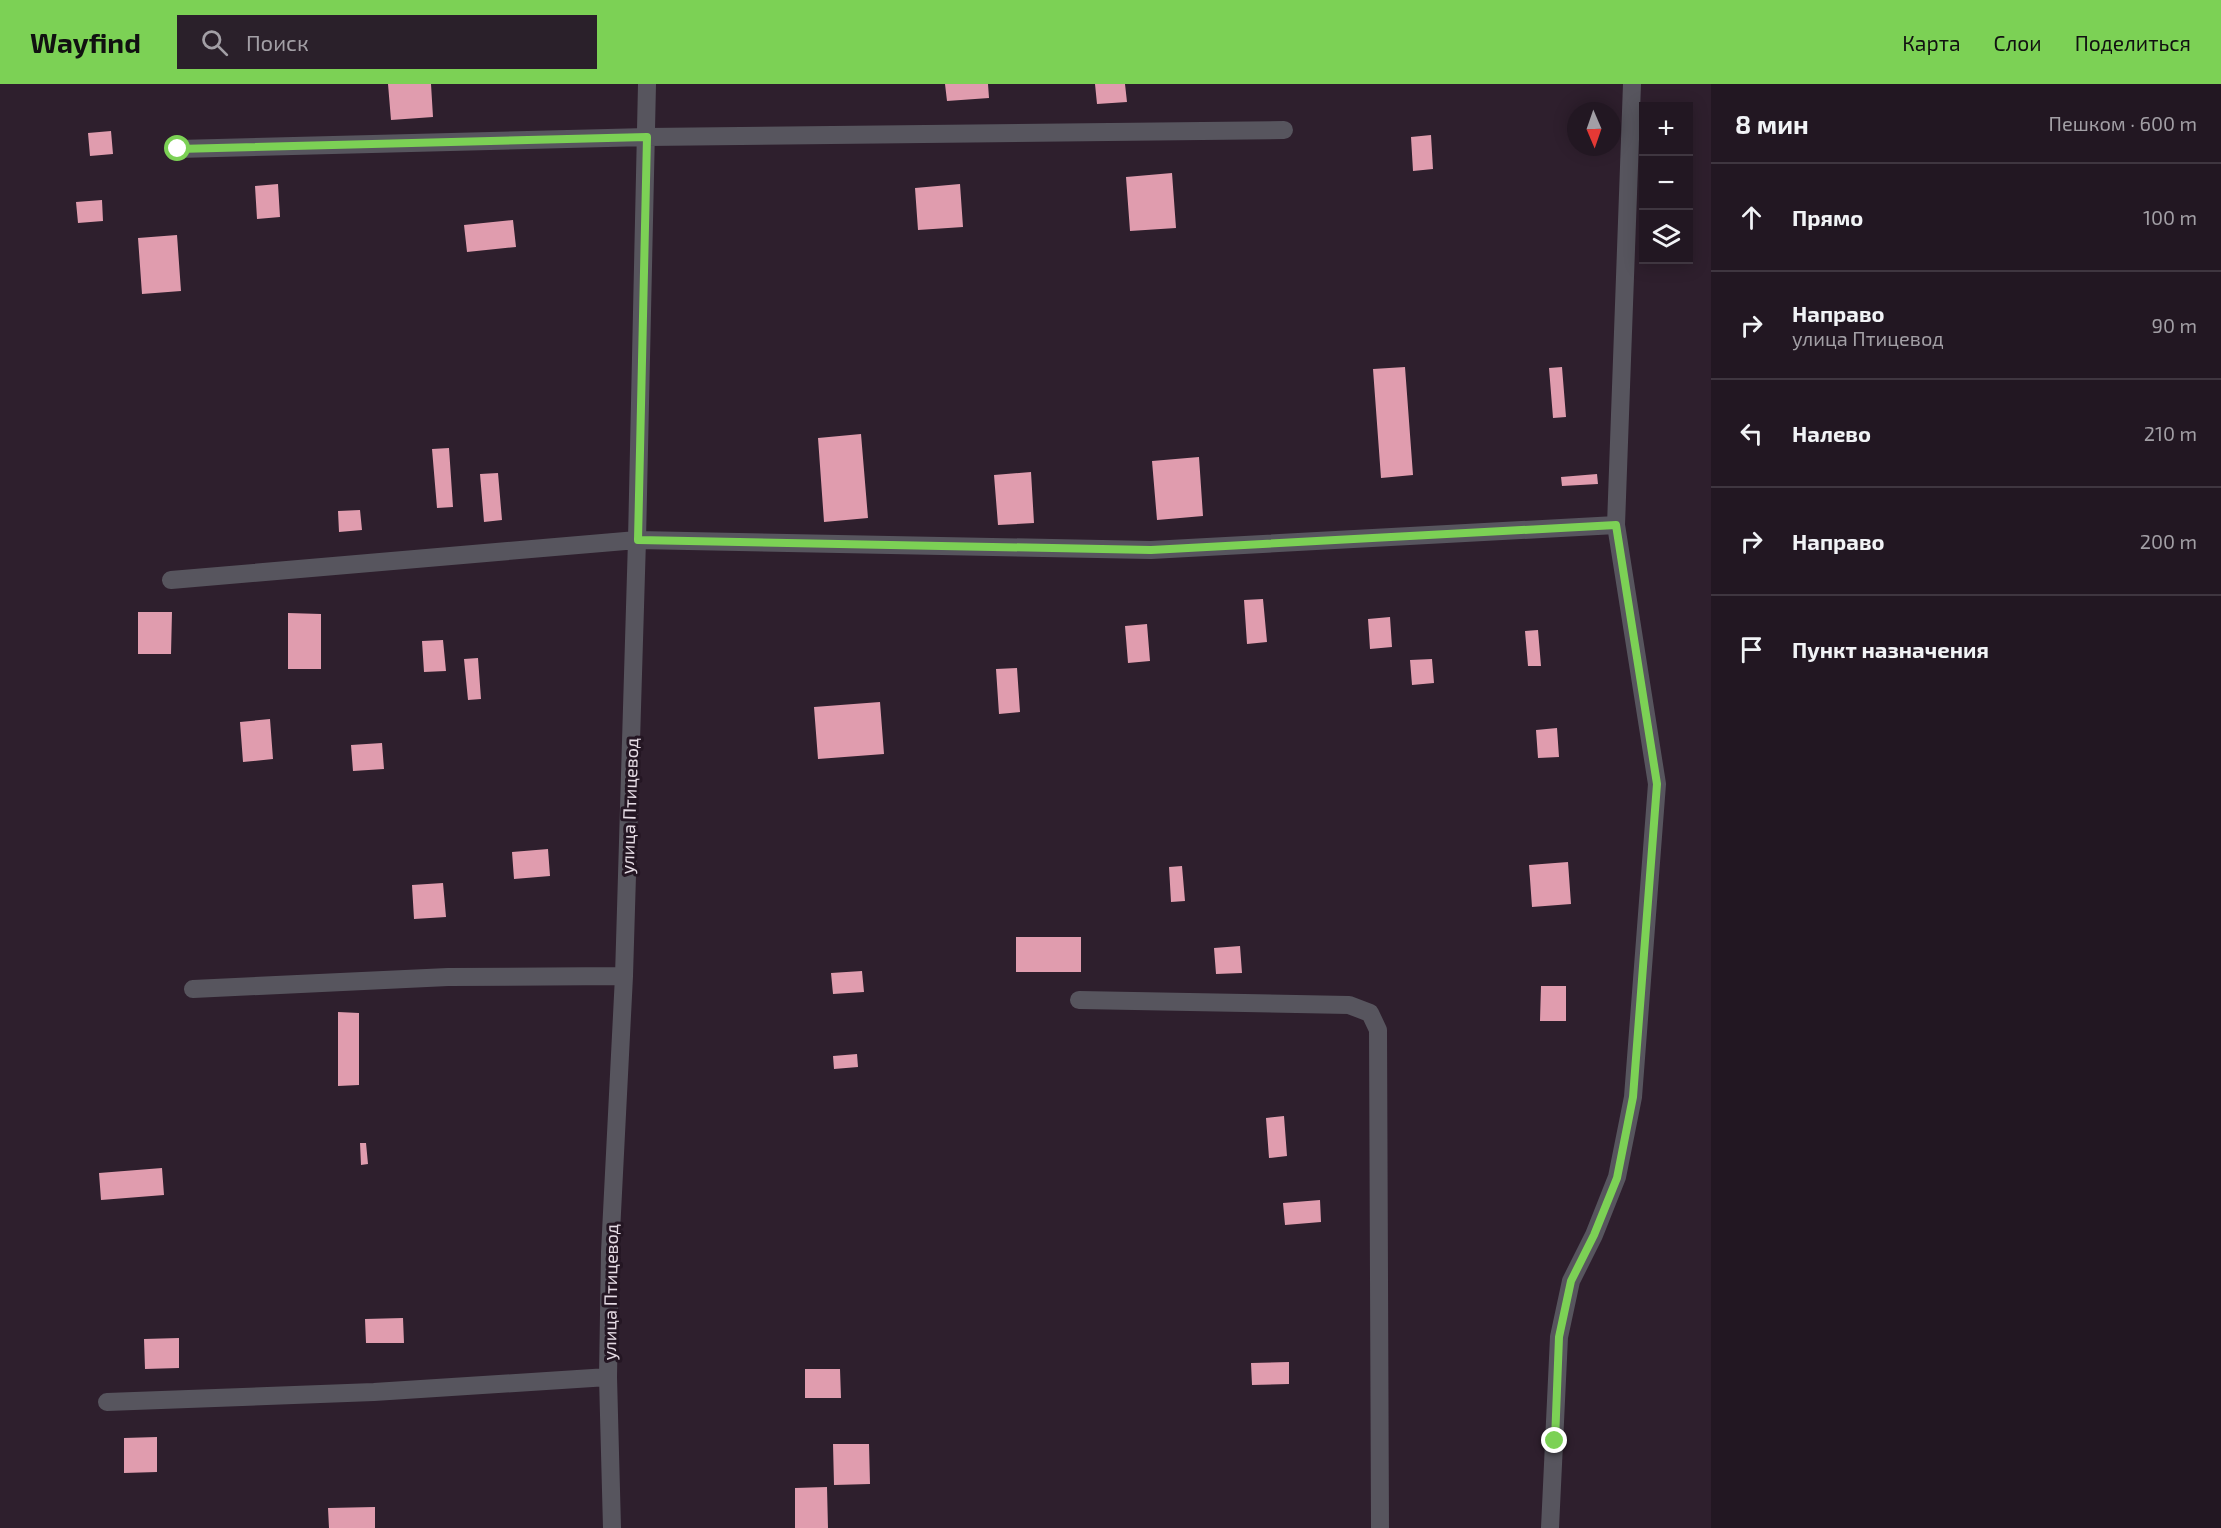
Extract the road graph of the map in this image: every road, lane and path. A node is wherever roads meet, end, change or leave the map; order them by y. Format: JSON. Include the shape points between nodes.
{"nodes":[{"id":1,"x":647,"y":84,"type":"edge"},
{"id":2,"x":1632,"y":84,"type":"edge"},
{"id":3,"x":1284,"y":130,"type":"dead end"},
{"id":4,"x":647,"y":137,"type":"junction"},
{"id":5,"x":178,"y":149,"type":"dead end"},
{"id":6,"x":1616,"y":525,"type":"junction"},
{"id":7,"x":638,"y":540,"type":"junction"},
{"id":8,"x":171,"y":580,"type":"dead end"},
{"id":9,"x":624,"y":976,"type":"junction"},
{"id":10,"x":193,"y":989,"type":"dead end"},
{"id":11,"x":1079,"y":1000,"type":"dead end"},
{"id":12,"x":608,"y":1377,"type":"junction"},
{"id":13,"x":107,"y":1402,"type":"dead end"},
{"id":14,"x":612,"y":1528,"type":"edge"},
{"id":15,"x":1380,"y":1528,"type":"edge"},
{"id":16,"x":1550,"y":1528,"type":"edge"}],
"edges":[{"from":1,"to":4,"type":"street","name":"улица Птицевод"},
{"from":2,"to":6,"type":"street"},
{"from":3,"to":4,"type":"street"},
{"from":4,"to":5,"type":"street"},
{"from":4,"to":7,"type":"street","name":"улица Птицевод"},
{"from":6,"to":7,"type":"street","via":[[1151,550]]},
{"from":6,"to":16,"type":"street","via":[[1657,784],[1633,1097],[1617,1178],[1571,1281],[1559,1337]]},
{"from":7,"to":8,"type":"street"},
{"from":7,"to":9,"type":"street","name":"улица Птицевод"},
{"from":9,"to":10,"type":"street","via":[[448,977]]},
{"from":9,"to":12,"type":"street","name":"улица Птицевод"},
{"from":11,"to":15,"type":"street","via":[[1349,1005],[1370,1013],[1378,1030]]},
{"from":12,"to":13,"type":"street","via":[[374,1392]]},
{"from":12,"to":14,"type":"street","name":"улица Птицевод"}]}
